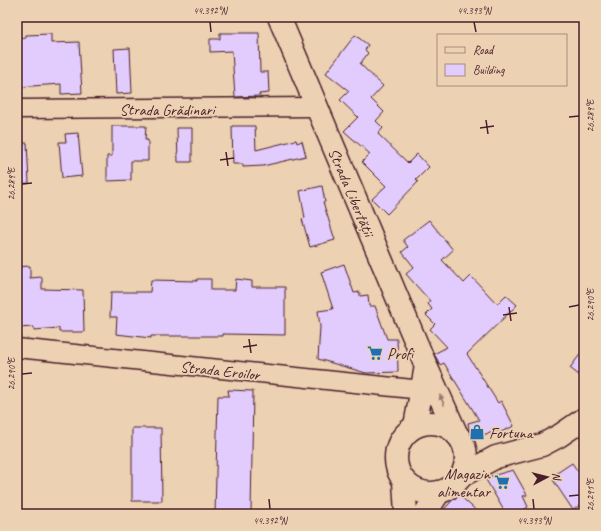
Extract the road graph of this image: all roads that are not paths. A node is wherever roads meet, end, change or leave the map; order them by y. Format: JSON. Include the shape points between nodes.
{"nodes":[{"id":1,"x":279,"y":17,"type":"edge"},
{"id":2,"x":316,"y":108,"type":"junction"},
{"id":3,"x":17,"y":110,"type":"edge"},
{"id":4,"x":17,"y":348,"type":"edge"},
{"id":5,"x":426,"y":366,"type":"junction"},
{"id":6,"x":422,"y":390,"type":"junction"},
{"id":7,"x":584,"y":419,"type":"edge"},
{"id":8,"x":415,"y":426,"type":"junction"},
{"id":9,"x":461,"y":441,"type":"junction"},
{"id":10,"x":496,"y":457,"type":"junction"},
{"id":11,"x":461,"y":476,"type":"junction"},
{"id":12,"x":404,"y":481,"type":"junction"},
{"id":13,"x":439,"y":492,"type":"junction"},
{"id":14,"x":406,"y":514,"type":"edge"},
{"id":15,"x":425,"y":514,"type":"edge"}],
"edges":[{"from":1,"to":2,"type":"main road","name":"Strada Libertății"},
{"from":2,"to":3,"type":"street","name":"Strada Grădinari"},
{"from":2,"to":5,"type":"main road","name":"Strada Libertății"},
{"from":4,"to":6,"type":"street","name":"Strada Eroilor"},
{"from":5,"to":6,"type":"main road"},
{"from":9,"to":5,"type":"main road","name":"Strada Libertății","one_way":true},
{"from":6,"to":8,"type":"main road"},
{"from":7,"to":10,"type":"main road","via":[[542,445]]},
{"from":8,"to":9,"type":"main road","via":[[442,424]]},
{"from":8,"to":12,"type":"main road","via":[[402,438],[398,446],[396,464]]},
{"from":9,"to":10,"type":"main road"},
{"from":9,"to":11,"type":"main road","name":"Strada Libertății","via":[[466,457]]},
{"from":10,"to":11,"type":"main road"},
{"from":11,"to":13,"type":"main road","via":[[452,486]]},
{"from":12,"to":13,"type":"main road","via":[[420,492]]},
{"from":12,"to":14,"type":"main road"},
{"from":13,"to":15,"type":"main road"}]}
